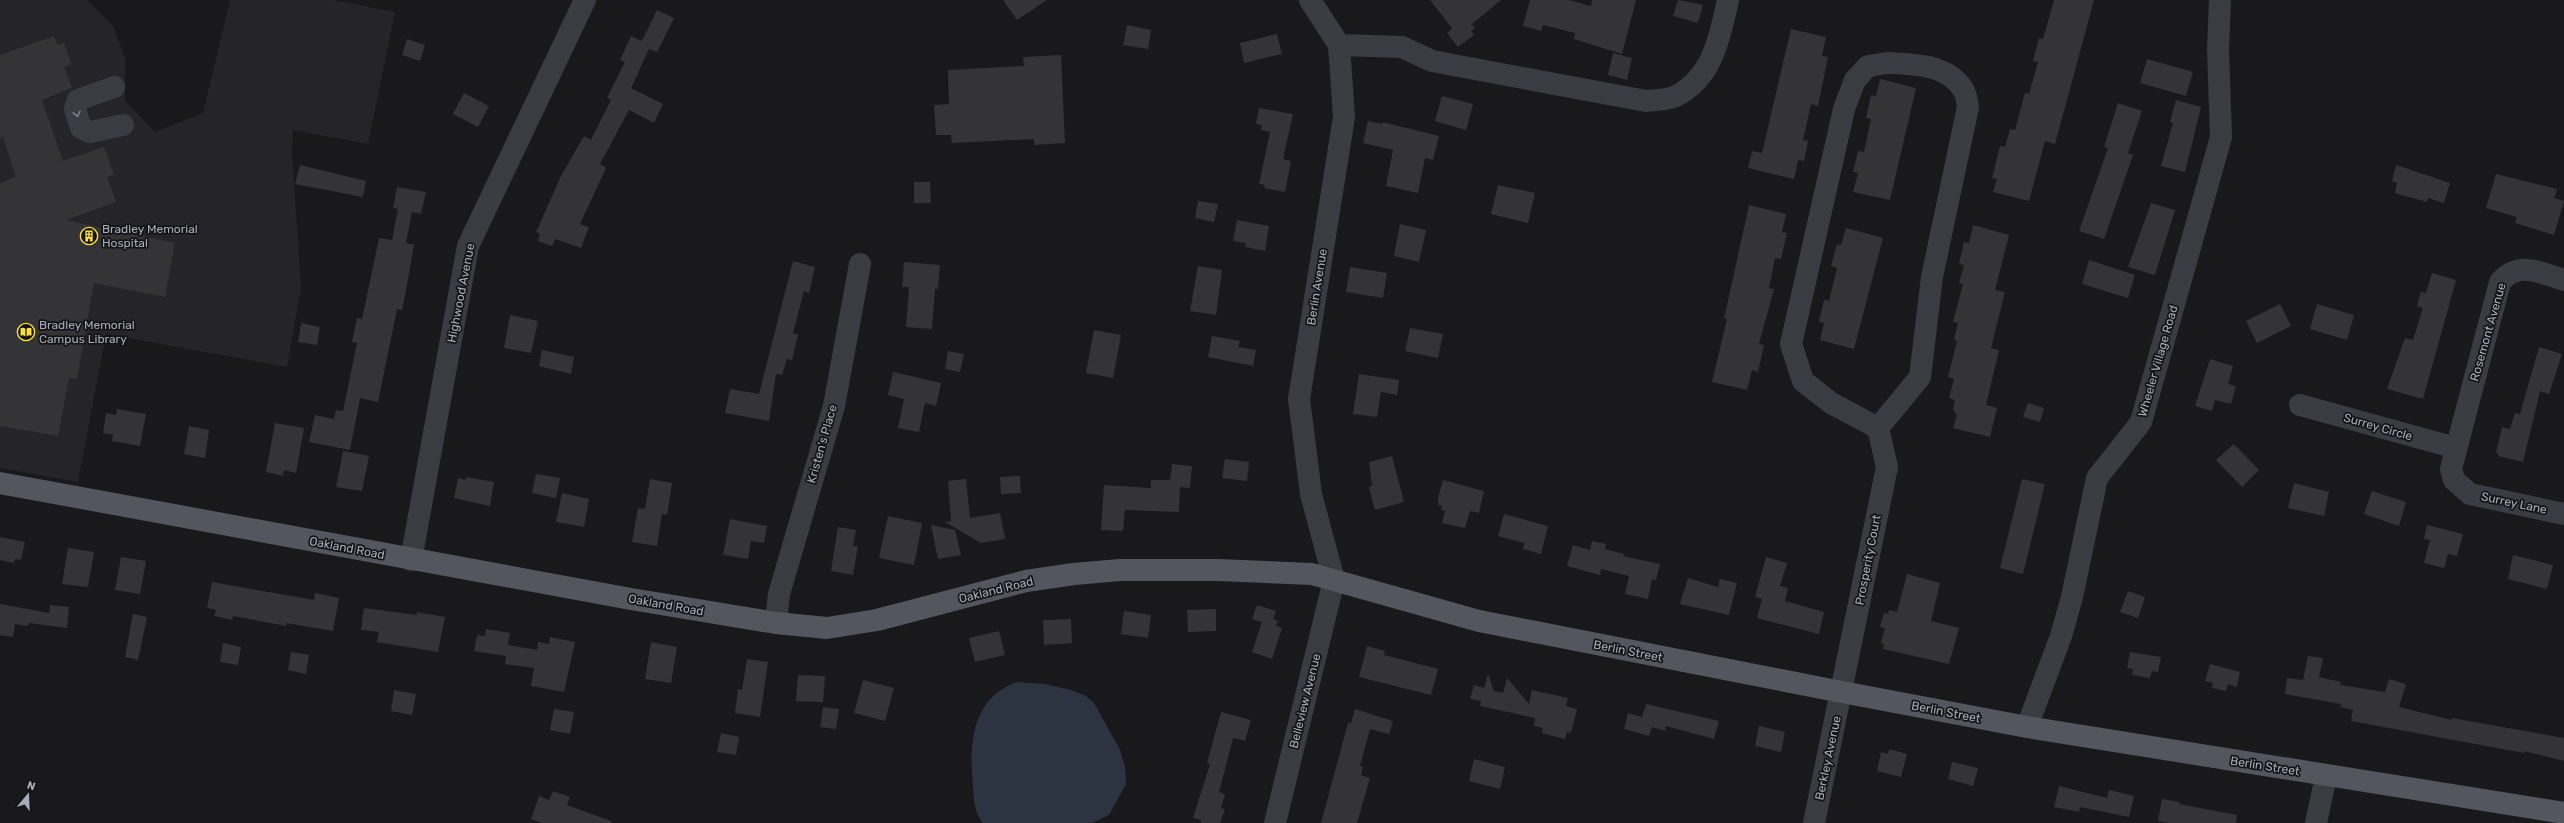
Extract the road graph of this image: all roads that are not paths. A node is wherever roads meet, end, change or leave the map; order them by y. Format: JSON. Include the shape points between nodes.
{"nodes":[{"id":1,"x":585,"y":0,"type":"edge"},
{"id":2,"x":1310,"y":0,"type":"edge"},
{"id":3,"x":1728,"y":0,"type":"edge"},
{"id":4,"x":2220,"y":0,"type":"edge"},
{"id":5,"x":1339,"y":45,"type":"junction"},
{"id":6,"x":114,"y":87,"type":"dead end"},
{"id":7,"x":123,"y":124,"type":"dead end"},
{"id":8,"x":860,"y":264,"type":"dead end"},
{"id":9,"x":2564,"y":280,"type":"edge"},
{"id":10,"x":2300,"y":405,"type":"dead end"},
{"id":11,"x":1878,"y":428,"type":"junction"},
{"id":12,"x":2456,"y":448,"type":"junction"},
{"id":13,"x":0,"y":483,"type":"edge"},
{"id":14,"x":2564,"y":514,"type":"edge"},
{"id":15,"x":411,"y":560,"type":"junction"},
{"id":16,"x":1334,"y":580,"type":"junction"},
{"id":17,"x":776,"y":623,"type":"junction"},
{"id":18,"x":1842,"y":692,"type":"junction"},
{"id":19,"x":2027,"y":728,"type":"junction"},
{"id":20,"x":2326,"y":776,"type":"junction"},
{"id":21,"x":2564,"y":813,"type":"edge"},
{"id":22,"x":1275,"y":823,"type":"edge"},
{"id":23,"x":1814,"y":823,"type":"edge"},
{"id":24,"x":2316,"y":823,"type":"edge"}],
"edges":[{"from":1,"to":15,"type":"street","name":"Highwood Avenue","via":[[468,246]]},
{"from":2,"to":5,"type":"street","name":"Berlin Avenue"},
{"from":3,"to":5,"type":"street","via":[[1721,36],[1709,66],[1695,83],[1676,97],[1646,101],[1432,61],[1402,47]]},
{"from":4,"to":19,"type":"street","name":"Wheeler Village Road","via":[[2218,50],[2221,136],[2141,422],[2097,478],[2064,623]]},
{"from":5,"to":16,"type":"street","name":"Berlin Avenue","via":[[1344,117],[1298,399],[1311,494]]},
{"from":6,"to":7,"type":"street","one_way":true,"via":[[78,100],[75,109],[81,128],[90,132]]},
{"from":8,"to":17,"type":"street","name":"Kristen's Place","via":[[834,406],[780,594]]},
{"from":9,"to":12,"type":"street","name":"Rosemont Avenue","via":[[2532,270],[2518,270],[2508,273],[2500,282]]},
{"from":10,"to":12,"type":"street","name":"Surrey Circle"},
{"from":11,"to":11,"type":"street","via":[[1832,403],[1803,381],[1791,344],[1844,109],[1855,80],[1868,66],[1917,64],[1948,73],[1964,90],[1968,107],[1932,277],[1920,377]]},
{"from":11,"to":18,"type":"street","name":"Prosperity Court","via":[[1887,467]]},
{"from":12,"to":14,"type":"street","name":"Surrey Lane","via":[[2451,469],[2454,480],[2465,491],[2482,498]]},
{"from":13,"to":15,"type":"main road","name":"Oakland Road"},
{"from":15,"to":17,"type":"main road","name":"Oakland Road"},
{"from":16,"to":17,"type":"main road","name":"Oakland Road","via":[[1286,572],[1105,571],[1026,581],[877,620],[827,628]]},
{"from":16,"to":18,"type":"main road","name":"Berlin Street","via":[[1422,607],[1480,621]]},
{"from":16,"to":22,"type":"street","name":"Belleview Avenue"},
{"from":18,"to":19,"type":"main road","name":"Berlin Street"},
{"from":18,"to":23,"type":"street","name":"Berkley Avenue"},
{"from":19,"to":20,"type":"main road","name":"Berlin Street"},
{"from":20,"to":21,"type":"main road","name":"Berlin Street"},
{"from":20,"to":24,"type":"street"}]}
